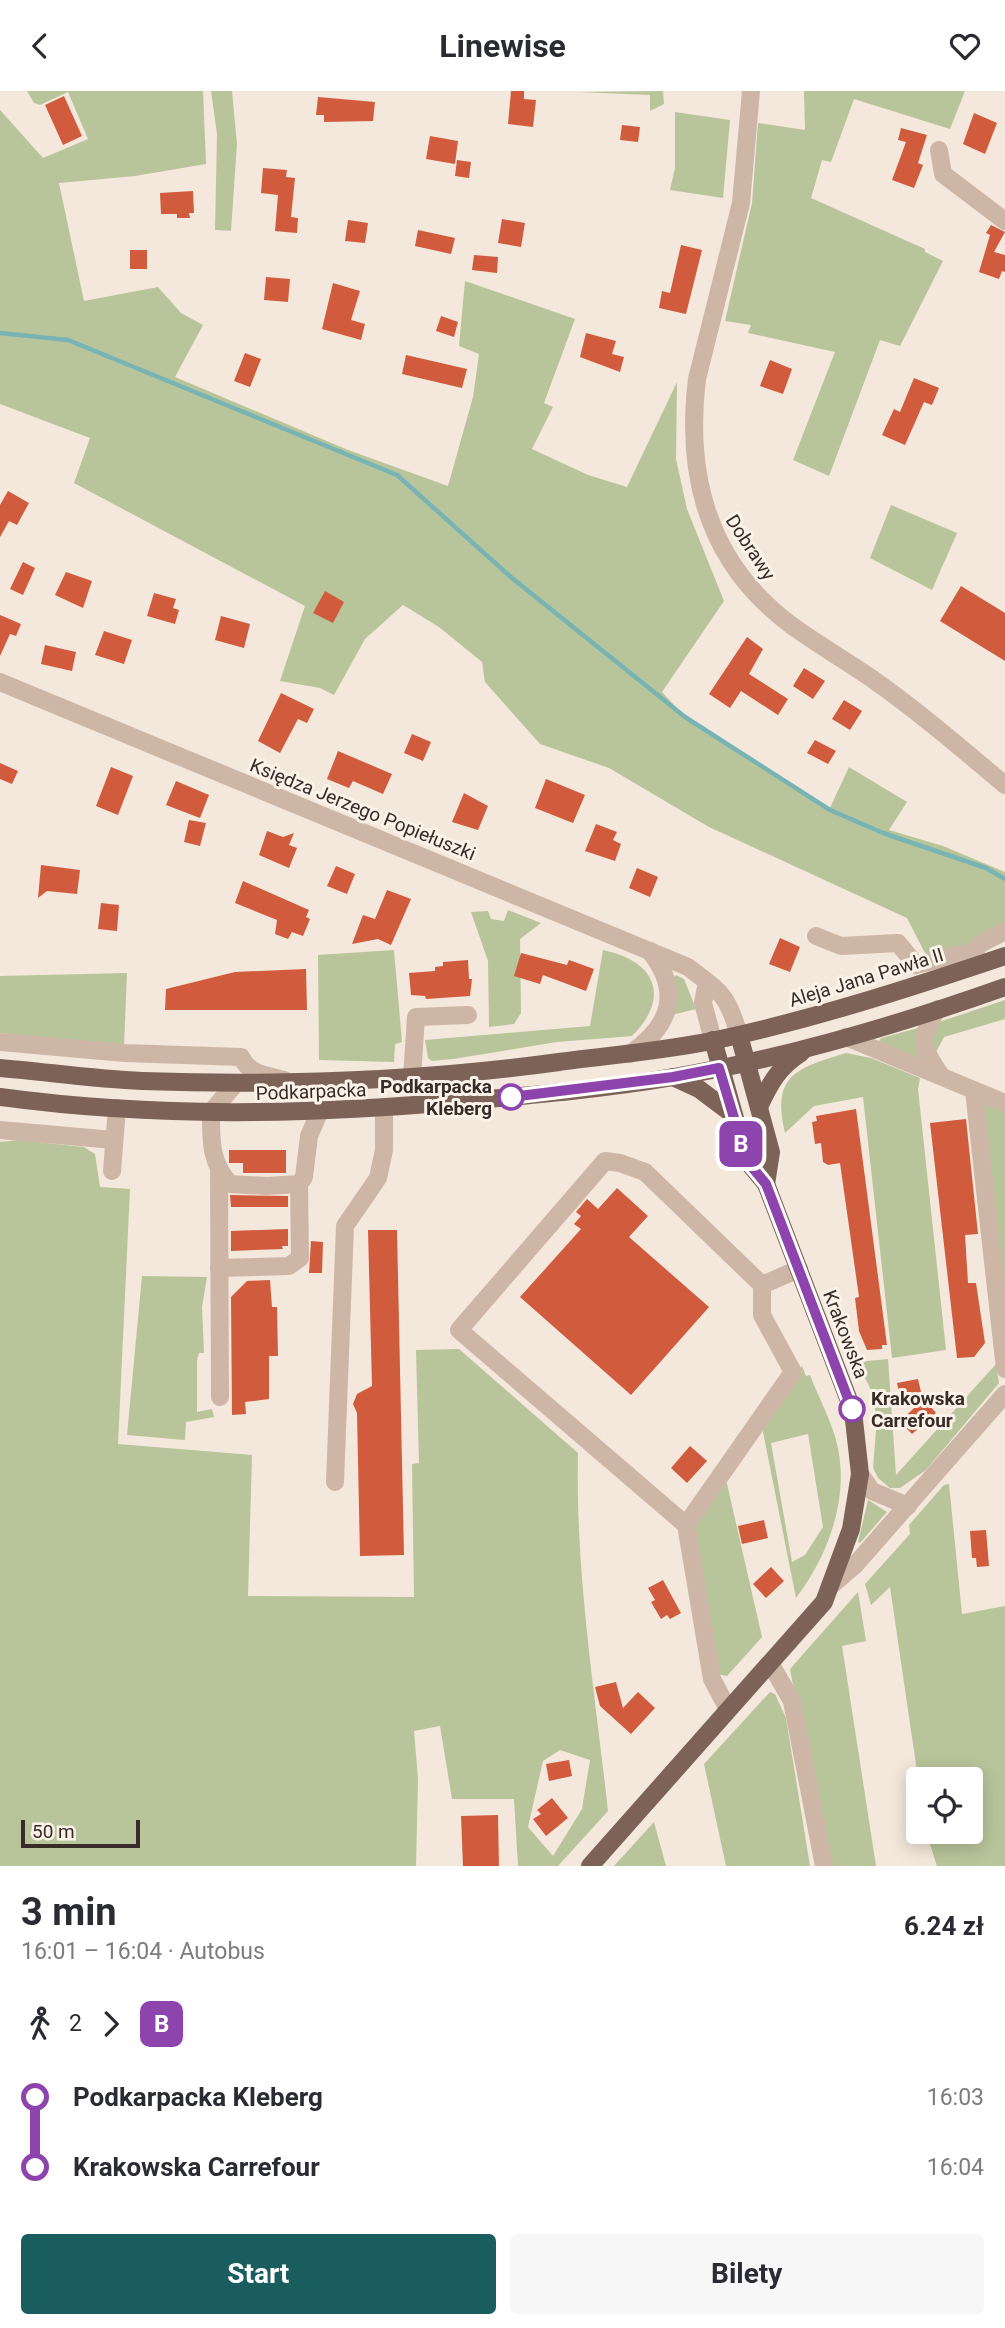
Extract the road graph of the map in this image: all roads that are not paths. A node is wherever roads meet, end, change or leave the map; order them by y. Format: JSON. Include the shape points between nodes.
{"nodes":[{"id":1,"x":751,"y":91,"type":"edge"},
{"id":2,"x":939,"y":150,"type":"dead end"},
{"id":3,"x":1005,"y":221,"type":"edge"},
{"id":4,"x":0,"y":682,"type":"edge"},
{"id":5,"x":1005,"y":785,"type":"edge"},
{"id":6,"x":1005,"y":932,"type":"edge"},
{"id":7,"x":816,"y":936,"type":"dead end"},
{"id":8,"x":650,"y":951,"type":"junction"},
{"id":9,"x":975,"y":951,"type":"junction"},
{"id":10,"x":1004,"y":956,"type":"edge"},
{"id":11,"x":916,"y":965,"type":"junction"},
{"id":12,"x":707,"y":982,"type":"junction"},
{"id":13,"x":908,"y":987,"type":"junction"},
{"id":14,"x":1005,"y":987,"type":"edge"},
{"id":15,"x":939,"y":1009,"type":"junction"},
{"id":16,"x":468,"y":1016,"type":"dead end"},
{"id":17,"x":739,"y":1035,"type":"junction"},
{"id":18,"x":846,"y":1037,"type":"junction"},
{"id":19,"x":713,"y":1040,"type":"junction"},
{"id":20,"x":0,"y":1042,"type":"edge"},
{"id":21,"x":810,"y":1047,"type":"junction"},
{"id":22,"x":630,"y":1054,"type":"junction"},
{"id":23,"x":223,"y":1056,"type":"junction"},
{"id":24,"x":747,"y":1062,"type":"junction"},
{"id":25,"x":0,"y":1068,"type":"edge"},
{"id":26,"x":719,"y":1068,"type":"junction"},
{"id":27,"x":940,"y":1074,"type":"junction"},
{"id":28,"x":673,"y":1077,"type":"junction"},
{"id":29,"x":412,"y":1078,"type":"junction"},
{"id":30,"x":217,"y":1083,"type":"junction"},
{"id":31,"x":236,"y":1083,"type":"junction"},
{"id":32,"x":299,"y":1083,"type":"junction"},
{"id":33,"x":974,"y":1091,"type":"junction"},
{"id":34,"x":0,"y":1097,"type":"edge"},
{"id":35,"x":1005,"y":1103,"type":"edge"},
{"id":36,"x":759,"y":1107,"type":"junction"},
{"id":37,"x":117,"y":1108,"type":"junction"},
{"id":38,"x":384,"y":1109,"type":"junction"},
{"id":39,"x":211,"y":1112,"type":"junction"},
{"id":40,"x":319,"y":1113,"type":"junction"},
{"id":41,"x":731,"y":1113,"type":"junction"},
{"id":42,"x":0,"y":1131,"type":"edge"},
{"id":43,"x":114,"y":1140,"type":"junction"},
{"id":44,"x":112,"y":1171,"type":"dead end"},
{"id":45,"x":219,"y":1171,"type":"junction"},
{"id":46,"x":299,"y":1184,"type":"junction"},
{"id":47,"x":766,"y":1184,"type":"junction"},
{"id":48,"x":219,"y":1268,"type":"junction"},
{"id":49,"x":799,"y":1269,"type":"junction"},
{"id":50,"x":762,"y":1285,"type":"junction"},
{"id":51,"x":1005,"y":1369,"type":"edge"},
{"id":52,"x":1005,"y":1394,"type":"edge"},
{"id":53,"x":220,"y":1398,"type":"dead end"},
{"id":54,"x":860,"y":1474,"type":"junction"},
{"id":55,"x":335,"y":1482,"type":"dead end"},
{"id":56,"x":908,"y":1506,"type":"junction"},
{"id":57,"x":686,"y":1525,"type":"junction"},
{"id":58,"x":832,"y":1585,"type":"junction"},
{"id":59,"x":770,"y":1663,"type":"junction"},
{"id":60,"x":729,"y":1709,"type":"junction"},
{"id":61,"x":590,"y":1866,"type":"edge"},
{"id":62,"x":824,"y":1866,"type":"edge"}],
"edges":[{"from":1,"to":5,"type":"street","name":"Dobrawy","via":[[741,203],[694,405],[692,446],[707,516],[754,593],[790,625],[897,697]]},
{"from":2,"to":3,"type":"street","via":[[943,174]]},
{"from":4,"to":8,"type":"street","name":"Księdza Jerzego Popiełuszki"},
{"from":6,"to":9,"type":"street"},
{"from":7,"to":11,"type":"street","via":[[841,946],[898,943]]},
{"from":8,"to":12,"type":"street","name":"Księdza Jerzego Popiełuszki","via":[[688,967]]},
{"from":8,"to":22,"type":"street","via":[[665,975],[666,1017]]},
{"from":9,"to":10,"type":"street"},
{"from":9,"to":11,"type":"street"},
{"from":10,"to":13,"type":"main road","name":"Aleja Jana Pawła II"},
{"from":11,"to":13,"type":"street"},
{"from":12,"to":17,"type":"street","name":"Księdza Jerzego Popiełuszki","via":[[718,988],[730,1005]]},
{"from":12,"to":19,"type":"street","via":[[703,1003]]},
{"from":13,"to":17,"type":"main road","name":"Aleja Jana Pawła II"},
{"from":14,"to":15,"type":"main road"},
{"from":15,"to":18,"type":"main road"},
{"from":15,"to":27,"type":"street","via":[[924,1035],[925,1054]]},
{"from":16,"to":29,"type":"street","via":[[416,1017]]},
{"from":17,"to":19,"type":"main road","name":"Aleja Jana Pawła II"},
{"from":17,"to":24,"type":"main road","name":"Księdza Jerzego Popiełuszki"},
{"from":18,"to":21,"type":"main road"},
{"from":18,"to":27,"type":"street"},
{"from":19,"to":22,"type":"main road","name":"Podkarpacka"},
{"from":19,"to":26,"type":"main road"},
{"from":20,"to":23,"type":"street"},
{"from":21,"to":24,"type":"main road"},
{"from":21,"to":36,"type":"main road","via":[[786,1063]]},
{"from":22,"to":29,"type":"main road","name":"Podkarpacka"},
{"from":23,"to":30,"type":"street","name":"Podkarpacka","via":[[230,1070]]},
{"from":23,"to":32,"type":"street","name":"Podkarpacka","via":[[241,1057],[253,1072]]},
{"from":24,"to":26,"type":"main road","name":"Podkarpacka"},
{"from":24,"to":36,"type":"main road","name":"Krakowska"},
{"from":25,"to":30,"type":"main road","name":"Podkarpacka"},
{"from":26,"to":28,"type":"main road","name":"Podkarpacka"},
{"from":26,"to":41,"type":"main road","name":"Krakowska"},
{"from":27,"to":33,"type":"street"},
{"from":28,"to":38,"type":"main road","name":"Podkarpacka"},
{"from":28,"to":41,"type":"main road","via":[[699,1089]]},
{"from":29,"to":32,"type":"main road","name":"Podkarpacka"},
{"from":30,"to":31,"type":"main road","name":"Podkarpacka"},
{"from":31,"to":32,"type":"main road","name":"Podkarpacka"},
{"from":31,"to":39,"type":"street"},
{"from":33,"to":35,"type":"street"},
{"from":33,"to":51,"type":"street"},
{"from":34,"to":37,"type":"main road","name":"Podkarpacka"},
{"from":36,"to":47,"type":"main road","name":"Krakowska","via":[[771,1151]]},
{"from":37,"to":39,"type":"main road","name":"Podkarpacka"},
{"from":37,"to":43,"type":"street"},
{"from":38,"to":40,"type":"main road","name":"Podkarpacka"},
{"from":38,"to":55,"type":"street","via":[[379,1178],[345,1226]]},
{"from":39,"to":40,"type":"main road","name":"Podkarpacka"},
{"from":39,"to":45,"type":"street","via":[[212,1156]]},
{"from":40,"to":46,"type":"street"},
{"from":41,"to":47,"type":"main road","name":"Krakowska","via":[[747,1161]]},
{"from":42,"to":43,"type":"street"},
{"from":43,"to":44,"type":"street"},
{"from":45,"to":46,"type":"street","via":[[230,1184]]},
{"from":45,"to":48,"type":"street"},
{"from":46,"to":48,"type":"street","via":[[300,1258],[289,1266]]},
{"from":47,"to":49,"type":"main road","name":"Krakowska"},
{"from":48,"to":53,"type":"street"},
{"from":49,"to":50,"type":"street"},
{"from":49,"to":54,"type":"main road","name":"Krakowska","via":[[853,1411]]},
{"from":50,"to":57,"type":"street","via":[[762,1315],[793,1372]]},
{"from":50,"to":57,"type":"street","via":[[645,1173],[605,1161],[458,1330]]},
{"from":52,"to":56,"type":"street","name":"Krakowska"},
{"from":54,"to":56,"type":"street","via":[[872,1491]]},
{"from":54,"to":58,"type":"main road","name":"Krakowska","via":[[851,1529]]},
{"from":56,"to":58,"type":"street","name":"Krakowska"},
{"from":57,"to":60,"type":"street","via":[[712,1679]]},
{"from":58,"to":59,"type":"main road","name":"Krakowska","via":[[824,1602]]},
{"from":59,"to":60,"type":"main road","name":"Krakowska"},
{"from":59,"to":62,"type":"street","via":[[792,1701]]},
{"from":60,"to":61,"type":"main road","name":"Krakowska"}]}
